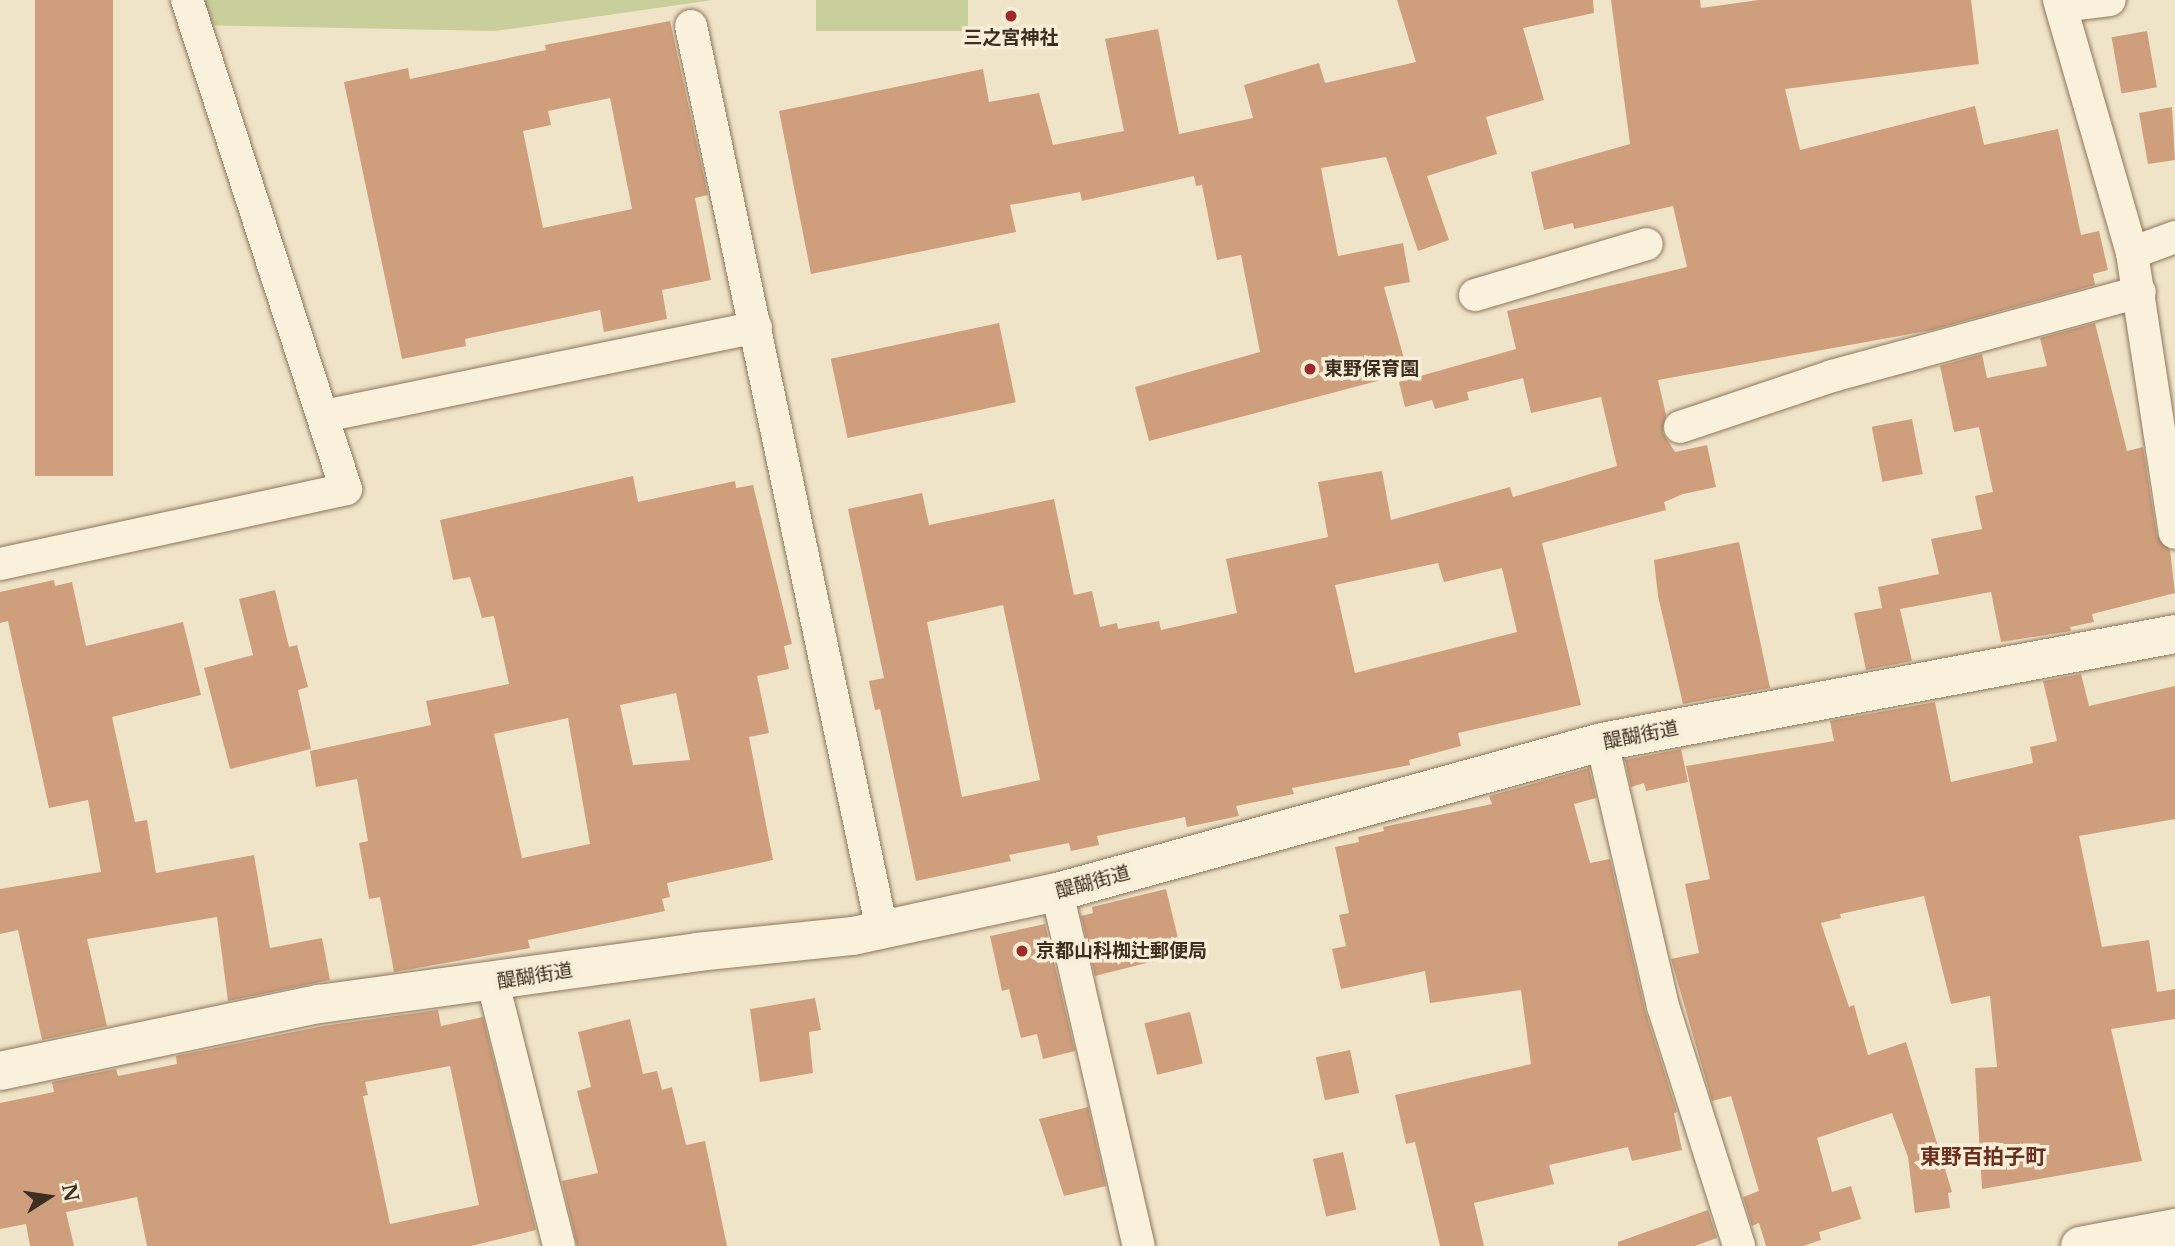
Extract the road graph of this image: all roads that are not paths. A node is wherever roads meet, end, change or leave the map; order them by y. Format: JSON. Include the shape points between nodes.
{"nodes":[{"id":1,"x":187,"y":0,"type":"edge"},
{"id":2,"x":2110,"y":0,"type":"edge"},
{"id":3,"x":2060,"y":3,"type":"edge"},
{"id":4,"x":691,"y":26,"type":"dead end"},
{"id":5,"x":2175,"y":237,"type":"edge"},
{"id":6,"x":1647,"y":244,"type":"dead end"},
{"id":7,"x":2132,"y":253,"type":"junction"},
{"id":8,"x":2140,"y":292,"type":"junction"},
{"id":9,"x":1475,"y":295,"type":"dead end"},
{"id":10,"x":756,"y":327,"type":"junction"},
{"id":11,"x":324,"y":416,"type":"junction"},
{"id":12,"x":1680,"y":427,"type":"dead end"},
{"id":13,"x":2175,"y":533,"type":"edge"},
{"id":14,"x":0,"y":564,"type":"edge"},
{"id":15,"x":2175,"y":634,"type":"edge"},
{"id":16,"x":1602,"y":742,"type":"junction"},
{"id":17,"x":1057,"y":892,"type":"junction"},
{"id":18,"x":882,"y":930,"type":"junction"},
{"id":19,"x":493,"y":983,"type":"junction"},
{"id":20,"x":0,"y":1071,"type":"edge"},
{"id":21,"x":2175,"y":1228,"type":"edge"},
{"id":22,"x":559,"y":1246,"type":"edge"},
{"id":23,"x":1139,"y":1246,"type":"edge"},
{"id":24,"x":1739,"y":1246,"type":"edge"},
{"id":25,"x":2080,"y":1246,"type":"edge"}],
"edges":[{"from":1,"to":11,"type":"street"},
{"from":2,"to":3,"type":"street"},
{"from":3,"to":7,"type":"street"},
{"from":4,"to":10,"type":"street"},
{"from":5,"to":7,"type":"street"},
{"from":6,"to":9,"type":"street"},
{"from":7,"to":8,"type":"street"},
{"from":8,"to":12,"type":"street","via":[[1832,376]]},
{"from":8,"to":13,"type":"street"},
{"from":10,"to":11,"type":"street"},
{"from":10,"to":18,"type":"street"},
{"from":11,"to":14,"type":"street","via":[[346,489]]},
{"from":15,"to":16,"type":"main road","name":"醍醐街道"},
{"from":16,"to":17,"type":"main road","name":"醍醐街道"},
{"from":16,"to":24,"type":"street","via":[[1663,1006]]},
{"from":17,"to":18,"type":"main road","name":"醍醐街道"},
{"from":17,"to":23,"type":"street"},
{"from":18,"to":19,"type":"main road","name":"醍醐街道"},
{"from":19,"to":20,"type":"main road","name":"醍醐街道","via":[[319,1003]]},
{"from":19,"to":22,"type":"street"},
{"from":21,"to":25,"type":"main road"}]}
